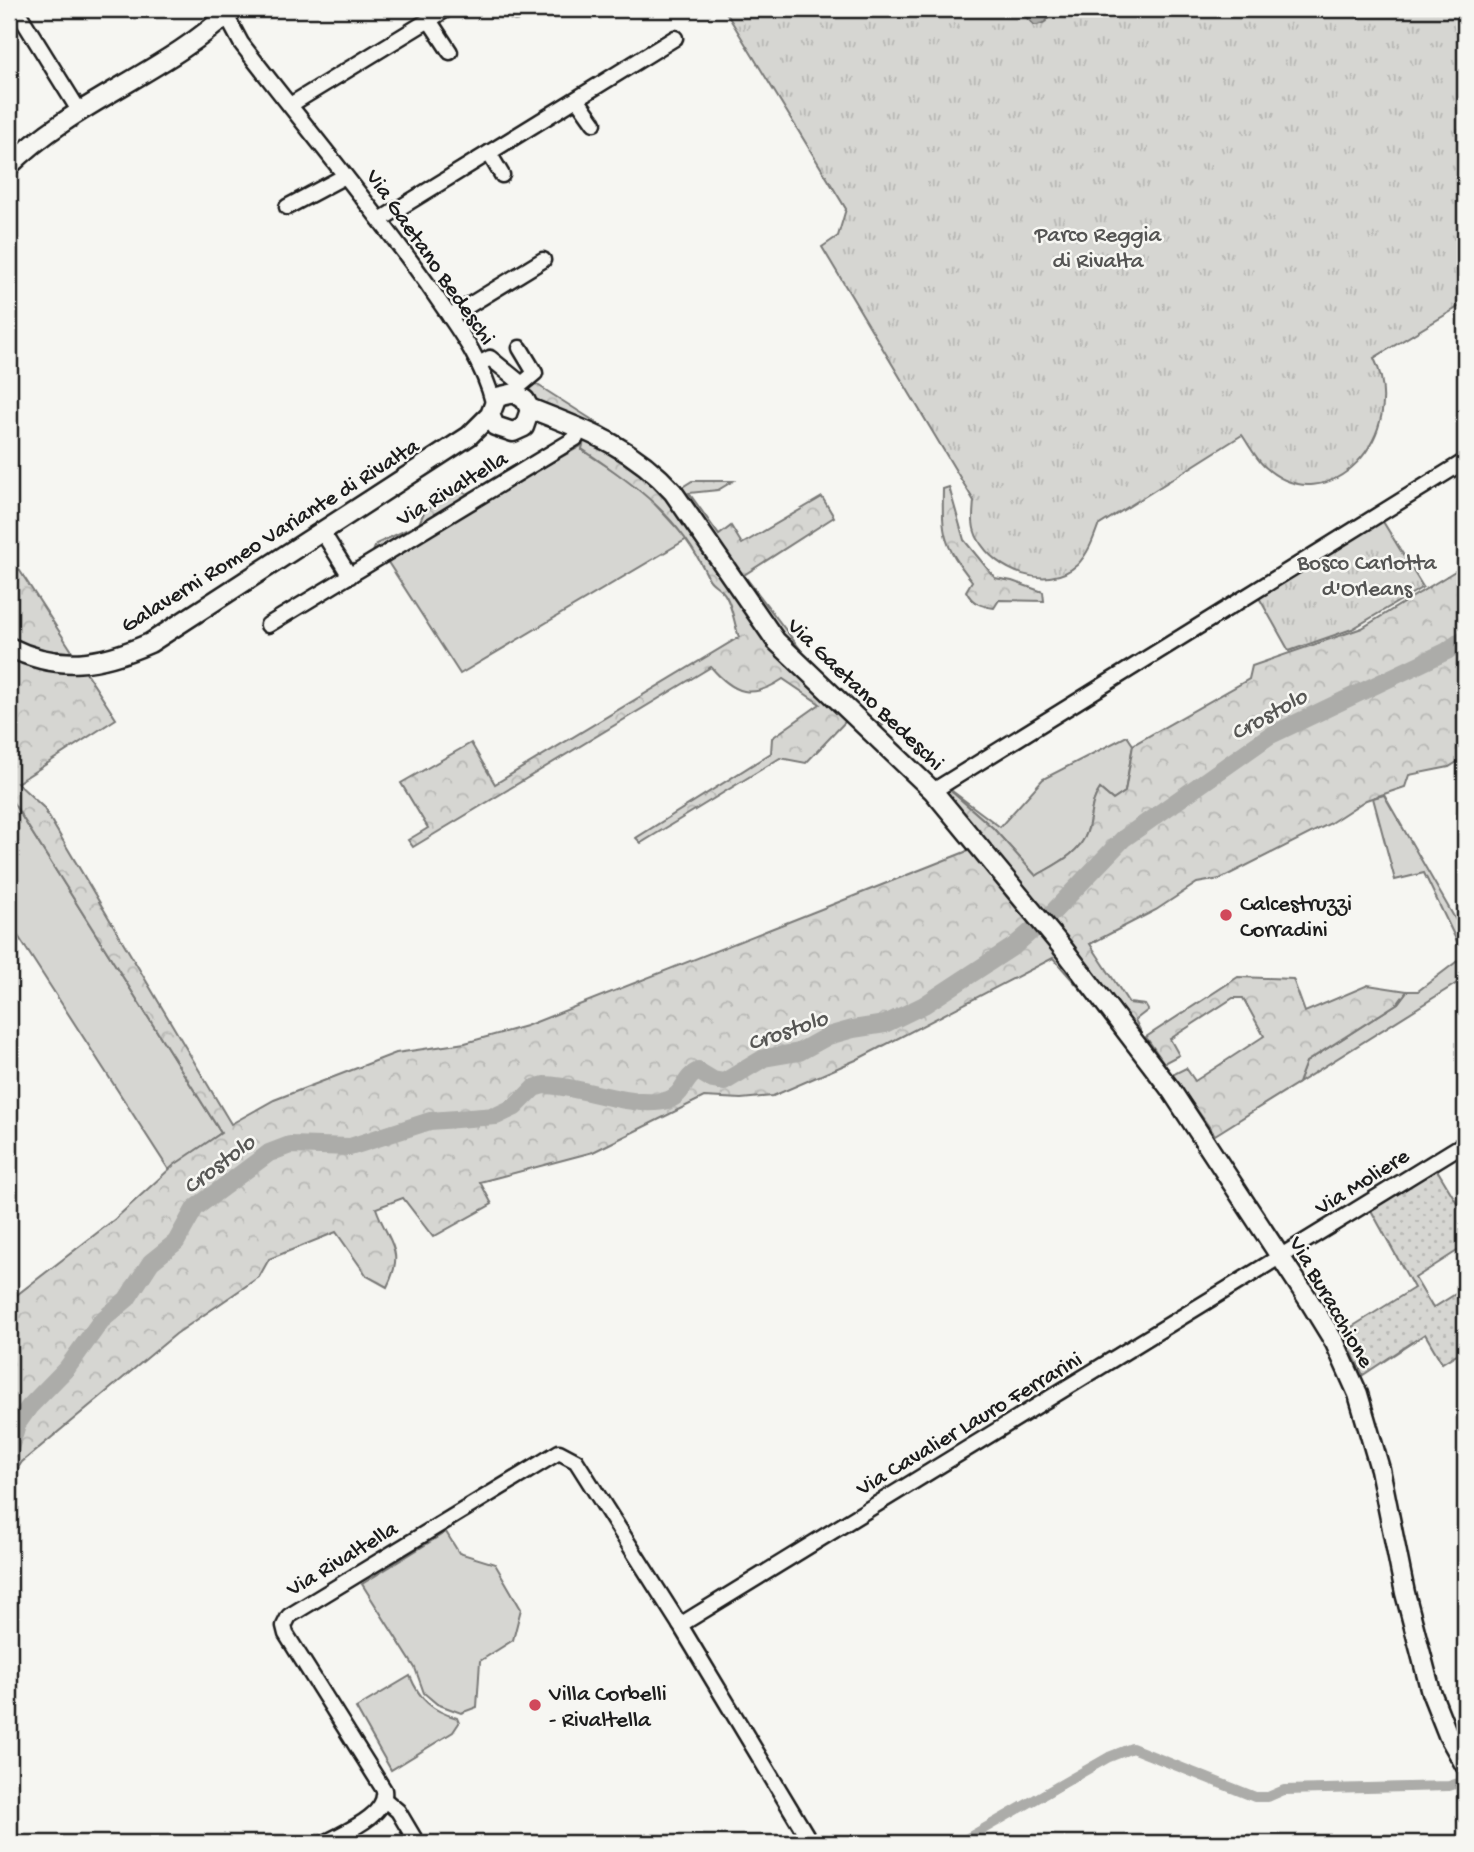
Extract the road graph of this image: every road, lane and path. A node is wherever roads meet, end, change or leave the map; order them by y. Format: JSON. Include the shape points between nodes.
{"nodes":[{"id":1,"x":16,"y":9,"type":"edge"},
{"id":2,"x":447,"y":9,"type":"edge"},
{"id":3,"x":230,"y":12,"type":"edge"},
{"id":4,"x":429,"y":20,"type":"junction"},
{"id":5,"x":675,"y":38,"type":"dead end"},
{"id":6,"x":450,"y":52,"type":"dead end"},
{"id":7,"x":577,"y":99,"type":"junction"},
{"id":8,"x":290,"y":105,"type":"junction"},
{"id":9,"x":80,"y":111,"type":"junction"},
{"id":10,"x":594,"y":123,"type":"dead end"},
{"id":11,"x":489,"y":153,"type":"junction"},
{"id":12,"x":9,"y":166,"type":"edge"},
{"id":13,"x":345,"y":176,"type":"junction"},
{"id":14,"x":502,"y":176,"type":"dead end"},
{"id":15,"x":287,"y":207,"type":"dead end"},
{"id":16,"x":380,"y":220,"type":"junction"},
{"id":17,"x":543,"y":260,"type":"dead end"},
{"id":18,"x":450,"y":317,"type":"junction"},
{"id":19,"x":520,"y":348,"type":"dead end"},
{"id":20,"x":480,"y":367,"type":"junction"},
{"id":21,"x":516,"y":388,"type":"junction"},
{"id":22,"x":491,"y":408,"type":"junction"},
{"id":23,"x":529,"y":408,"type":"junction"},
{"id":24,"x":524,"y":427,"type":"junction"},
{"id":25,"x":500,"y":430,"type":"junction"},
{"id":26,"x":574,"y":431,"type":"junction"},
{"id":27,"x":469,"y":436,"type":"junction"},
{"id":28,"x":1465,"y":461,"type":"edge"},
{"id":29,"x":323,"y":533,"type":"junction"},
{"id":30,"x":350,"y":576,"type":"junction"},
{"id":31,"x":268,"y":625,"type":"dead end"},
{"id":32,"x":9,"y":647,"type":"edge"},
{"id":33,"x":933,"y":791,"type":"junction"},
{"id":34,"x":1065,"y":951,"type":"joint"},
{"id":35,"x":1465,"y":1143,"type":"edge"},
{"id":36,"x":1280,"y":1257,"type":"junction"},
{"id":37,"x":680,"y":1625,"type":"junction"},
{"id":38,"x":1465,"y":1765,"type":"edge"},
{"id":39,"x":385,"y":1800,"type":"junction"},
{"id":40,"x":325,"y":1843,"type":"edge"},
{"id":41,"x":417,"y":1843,"type":"edge"},
{"id":42,"x":811,"y":1843,"type":"edge"}],
"edges":[{"from":1,"to":9,"type":"street"},
{"from":2,"to":4,"type":"street"},
{"from":3,"to":8,"type":"street","name":"Via Gaetano Bedeschi","via":[[241,43]]},
{"from":3,"to":9,"type":"main road"},
{"from":4,"to":6,"type":"street"},
{"from":4,"to":8,"type":"street"},
{"from":5,"to":7,"type":"street","via":[[663,54]]},
{"from":7,"to":10,"type":"street"},
{"from":7,"to":11,"type":"street"},
{"from":8,"to":13,"type":"street","name":"Via Gaetano Bedeschi"},
{"from":9,"to":12,"type":"main road"},
{"from":11,"to":14,"type":"street"},
{"from":11,"to":16,"type":"street"},
{"from":13,"to":15,"type":"street","name":"Via Gaetano Bedeschi"},
{"from":13,"to":16,"type":"street","name":"Via Gaetano Bedeschi"},
{"from":16,"to":18,"type":"street","name":"Via Gaetano Bedeschi"},
{"from":17,"to":18,"type":"street"},
{"from":18,"to":20,"type":"street","name":"Via Gaetano Bedeschi"},
{"from":19,"to":21,"type":"street","via":[[535,373]]},
{"from":20,"to":21,"type":"street","name":"Via Gaetano Bedeschi"},
{"from":20,"to":22,"type":"street","name":"Via Gaetano Bedeschi"},
{"from":21,"to":22,"type":"main road"},
{"from":21,"to":23,"type":"main road"},
{"from":22,"to":25,"type":"main road"},
{"from":22,"to":27,"type":"main road","name":"Galaverni Romeo Variante di Rivalta"},
{"from":23,"to":24,"type":"main road"},
{"from":23,"to":26,"type":"main road","name":"Via Gaetano Bedeschi"},
{"from":24,"to":25,"type":"main road","via":[[513,432]]},
{"from":24,"to":26,"type":"main road","name":"Via Gaetano Bedeschi"},
{"from":25,"to":27,"type":"main road","name":"Galaverni Romeo Variante di Rivalta"},
{"from":26,"to":30,"type":"street","name":"Via Rivaltella"},
{"from":26,"to":33,"type":"main road","name":"Via Gaetano Bedeschi","via":[[619,446],[657,474],[776,641]]},
{"from":27,"to":29,"type":"main road","name":"Galaverni Romeo Variante di Rivalta"},
{"from":28,"to":33,"type":"street"},
{"from":29,"to":30,"type":"street"},
{"from":29,"to":32,"type":"main road","name":"Galaverni Romeo Variante di Rivalta","via":[[150,643],[114,658],[82,663],[49,661]]},
{"from":30,"to":31,"type":"street","name":"Via Rivaltella"},
{"from":33,"to":34,"type":"main road","name":"Via Gaetano Bedeschi"},
{"from":34,"to":36,"type":"main road","name":"Via Buracchione","via":[[1169,1087]]},
{"from":35,"to":36,"type":"street","name":"Via Moliere"},
{"from":36,"to":37,"type":"street","name":"Via Cavalier Lauro Ferrarini"},
{"from":36,"to":38,"type":"main road","name":"Via Buracchione","via":[[1335,1343],[1358,1394],[1380,1469],[1431,1692]]},
{"from":37,"to":39,"type":"street","name":"Via Rivaltella","via":[[571,1456],[552,1454],[296,1609],[286,1621],[286,1634],[378,1778]]},
{"from":37,"to":42,"type":"street"},
{"from":39,"to":40,"type":"street","via":[[375,1812]]},
{"from":39,"to":41,"type":"street","name":"Via Rivaltella","via":[[398,1811]]}]}
